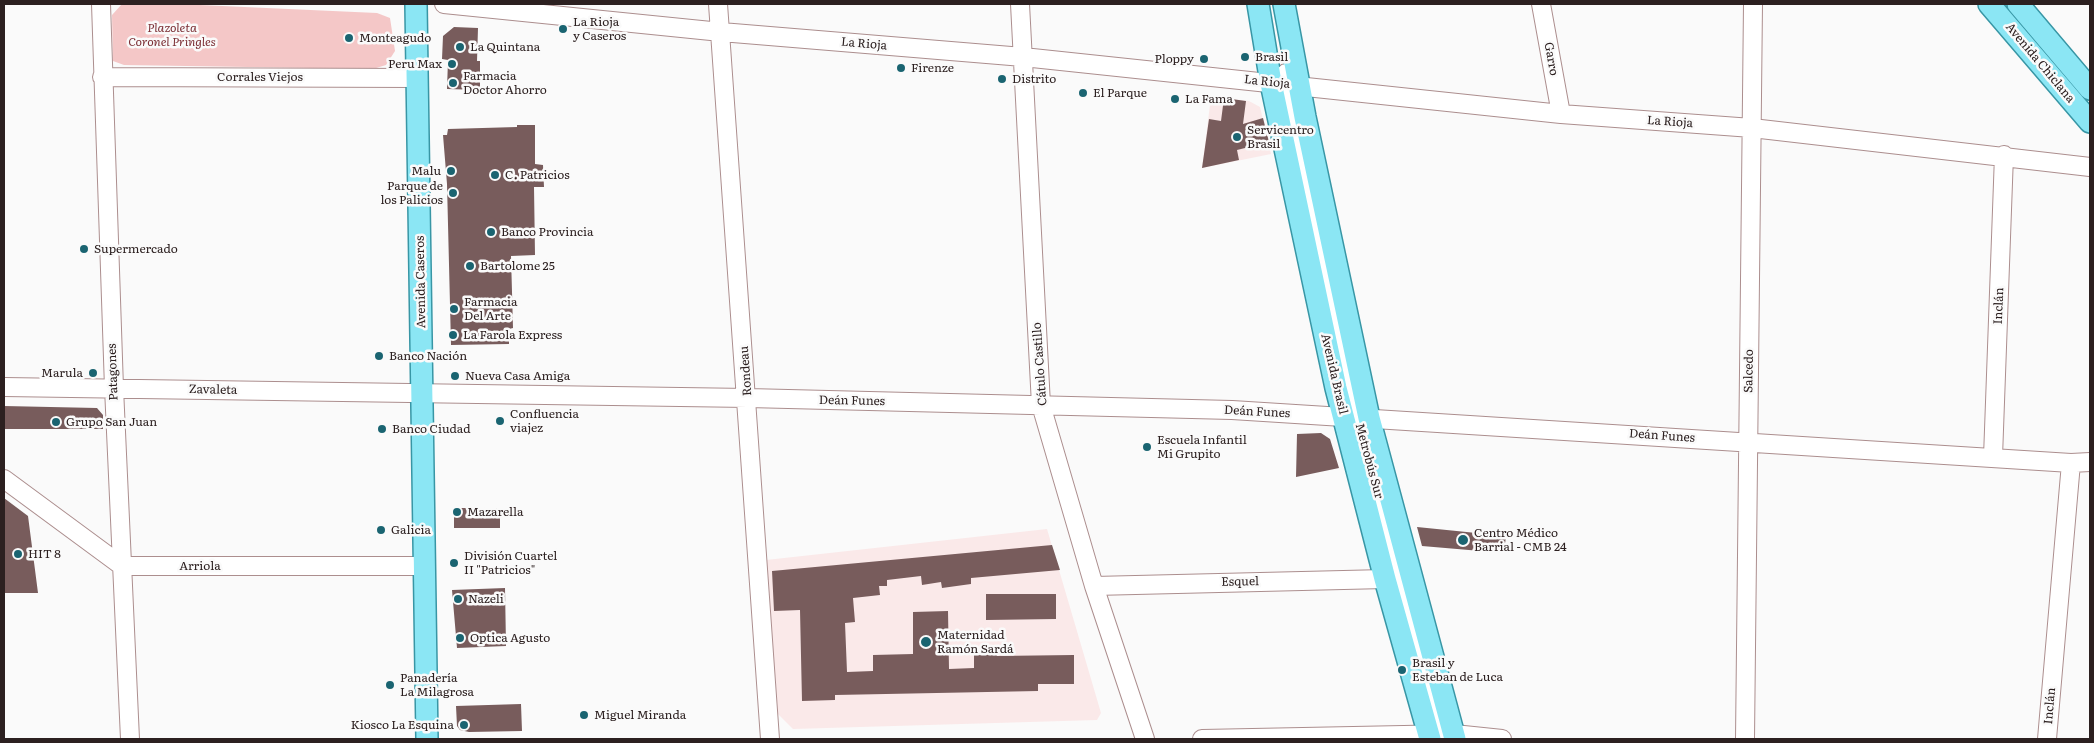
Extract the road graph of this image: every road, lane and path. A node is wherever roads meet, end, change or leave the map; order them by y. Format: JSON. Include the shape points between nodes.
{"nodes":[{"id":1,"x":101,"y":4,"type":"edge"},
{"id":2,"x":416,"y":4,"type":"edge"},
{"id":3,"x":444,"y":4,"type":"edge"},
{"id":4,"x":718,"y":4,"type":"edge"},
{"id":5,"x":1020,"y":4,"type":"edge"},
{"id":6,"x":1258,"y":4,"type":"edge"},
{"id":7,"x":1274,"y":4,"type":"edge"},
{"id":8,"x":1284,"y":4,"type":"edge"},
{"id":9,"x":1541,"y":4,"type":"edge"},
{"id":10,"x":1753,"y":4,"type":"edge"},
{"id":11,"x":1989,"y":4,"type":"edge"},
{"id":12,"x":1997,"y":4,"type":"edge"},
{"id":13,"x":2018,"y":4,"type":"edge"},
{"id":14,"x":721,"y":32,"type":"junction"},
{"id":15,"x":1023,"y":57,"type":"junction"},
{"id":16,"x":102,"y":76,"type":"junction"},
{"id":17,"x":418,"y":78,"type":"junction"},
{"id":18,"x":1286,"y":84,"type":"junction"},
{"id":19,"x":2090,"y":89,"type":"edge"},
{"id":20,"x":2090,"y":112,"type":"edge"},
{"id":21,"x":1561,"y":114,"type":"junction"},
{"id":22,"x":2090,"y":122,"type":"edge"},
{"id":23,"x":1752,"y":128,"type":"junction"},
{"id":24,"x":2004,"y":155,"type":"junction"},
{"id":25,"x":2090,"y":166,"type":"edge"},
{"id":26,"x":4,"y":387,"type":"edge"},
{"id":27,"x":114,"y":388,"type":"junction"},
{"id":28,"x":423,"y":394,"type":"junction"},
{"id":29,"x":748,"y":398,"type":"junction"},
{"id":30,"x":1041,"y":404,"type":"junction"},
{"id":31,"x":1356,"y":417,"type":"junction"},
{"id":32,"x":1748,"y":441,"type":"junction"},
{"id":33,"x":1993,"y":458,"type":"junction"},
{"id":34,"x":2090,"y":462,"type":"edge"},
{"id":35,"x":2071,"y":463,"type":"junction"},
{"id":36,"x":4,"y":479,"type":"edge"},
{"id":37,"x":122,"y":566,"type":"junction"},
{"id":38,"x":424,"y":566,"type":"junction"},
{"id":39,"x":1385,"y":579,"type":"junction"},
{"id":40,"x":1094,"y":586,"type":"junction"},
{"id":41,"x":1442,"y":737,"type":"edge"},
{"id":42,"x":130,"y":739,"type":"edge"},
{"id":43,"x":427,"y":739,"type":"edge"},
{"id":44,"x":770,"y":739,"type":"edge"},
{"id":45,"x":1145,"y":739,"type":"edge"},
{"id":46,"x":1202,"y":739,"type":"edge"},
{"id":47,"x":1502,"y":739,"type":"edge"},
{"id":48,"x":1744,"y":739,"type":"edge"},
{"id":49,"x":2047,"y":739,"type":"edge"}],
"edges":[{"from":1,"to":16,"type":"street","name":"Patagones"},
{"from":2,"to":17,"type":"main road","name":"Avenida Caseros"},
{"from":3,"to":14,"type":"street","name":"La Rioja"},
{"from":4,"to":14,"type":"street","name":"Rondeau"},
{"from":5,"to":15,"type":"street","name":"Cátulo Castillo"},
{"from":6,"to":18,"type":"main road","name":"Avenida Brasil"},
{"from":7,"to":18,"type":"street"},
{"from":8,"to":18,"type":"main road","name":"Avenida Brasil"},
{"from":9,"to":21,"type":"street","name":"Garro"},
{"from":10,"to":23,"type":"street","name":"Salcedo"},
{"from":11,"to":22,"type":"main road","name":"Avenida Chiclana"},
{"from":12,"to":20,"type":"street"},
{"from":13,"to":19,"type":"main road","name":"Avenida Chiclana"},
{"from":14,"to":15,"type":"street","name":"La Rioja"},
{"from":14,"to":29,"type":"street","name":"Rondeau"},
{"from":15,"to":18,"type":"street","name":"La Rioja"},
{"from":15,"to":30,"type":"street","name":"Cátulo Castillo"},
{"from":16,"to":17,"type":"street","name":"Corrales Viejos"},
{"from":16,"to":27,"type":"street","name":"Patagones"},
{"from":17,"to":28,"type":"main road","name":"Avenida Caseros"},
{"from":18,"to":21,"type":"street","name":"La Rioja"},
{"from":18,"to":31,"type":"main road","name":"Avenida Brasil"},
{"from":18,"to":31,"type":"main road","name":"Avenida Brasil"},
{"from":21,"to":23,"type":"street","name":"La Rioja"},
{"from":23,"to":24,"type":"street","name":"La Rioja"},
{"from":23,"to":32,"type":"street","name":"Salcedo"},
{"from":24,"to":25,"type":"street","name":"La Rioja"},
{"from":24,"to":33,"type":"street","name":"Inclán"},
{"from":26,"to":27,"type":"street","name":"Zavaleta"},
{"from":27,"to":28,"type":"street","name":"Zavaleta"},
{"from":27,"to":37,"type":"street","name":"Patagones"},
{"from":28,"to":29,"type":"street","name":"Deán Funes"},
{"from":28,"to":38,"type":"main road","name":"Avenida Caseros"},
{"from":29,"to":30,"type":"street","name":"Deán Funes"},
{"from":29,"to":44,"type":"street","name":"Rondeau"},
{"from":30,"to":31,"type":"street","name":"Deán Funes"},
{"from":30,"to":40,"type":"street","name":"Cátulo Castillo"},
{"from":31,"to":32,"type":"street","name":"Deán Funes"},
{"from":31,"to":39,"type":"main road","name":"Avenida Brasil"},
{"from":31,"to":41,"type":"main road","name":"Avenida Brasil"},
{"from":32,"to":33,"type":"street","name":"Deán Funes"},
{"from":32,"to":48,"type":"street","name":"Salcedo"},
{"from":33,"to":35,"type":"street","name":"Deán Funes"},
{"from":34,"to":35,"type":"street","name":"Deán Funes"},
{"from":35,"to":49,"type":"street","name":"Inclán"},
{"from":36,"to":37,"type":"street"},
{"from":37,"to":38,"type":"street","name":"Arriola"},
{"from":37,"to":42,"type":"street","name":"Patagones"},
{"from":38,"to":43,"type":"main road","name":"Avenida Caseros"},
{"from":39,"to":40,"type":"street","name":"Esquel"},
{"from":39,"to":41,"type":"main road","name":"Avenida Brasil"},
{"from":40,"to":45,"type":"street","name":"Cátulo Castillo"},
{"from":41,"to":46,"type":"street"},
{"from":41,"to":47,"type":"street"}]}
